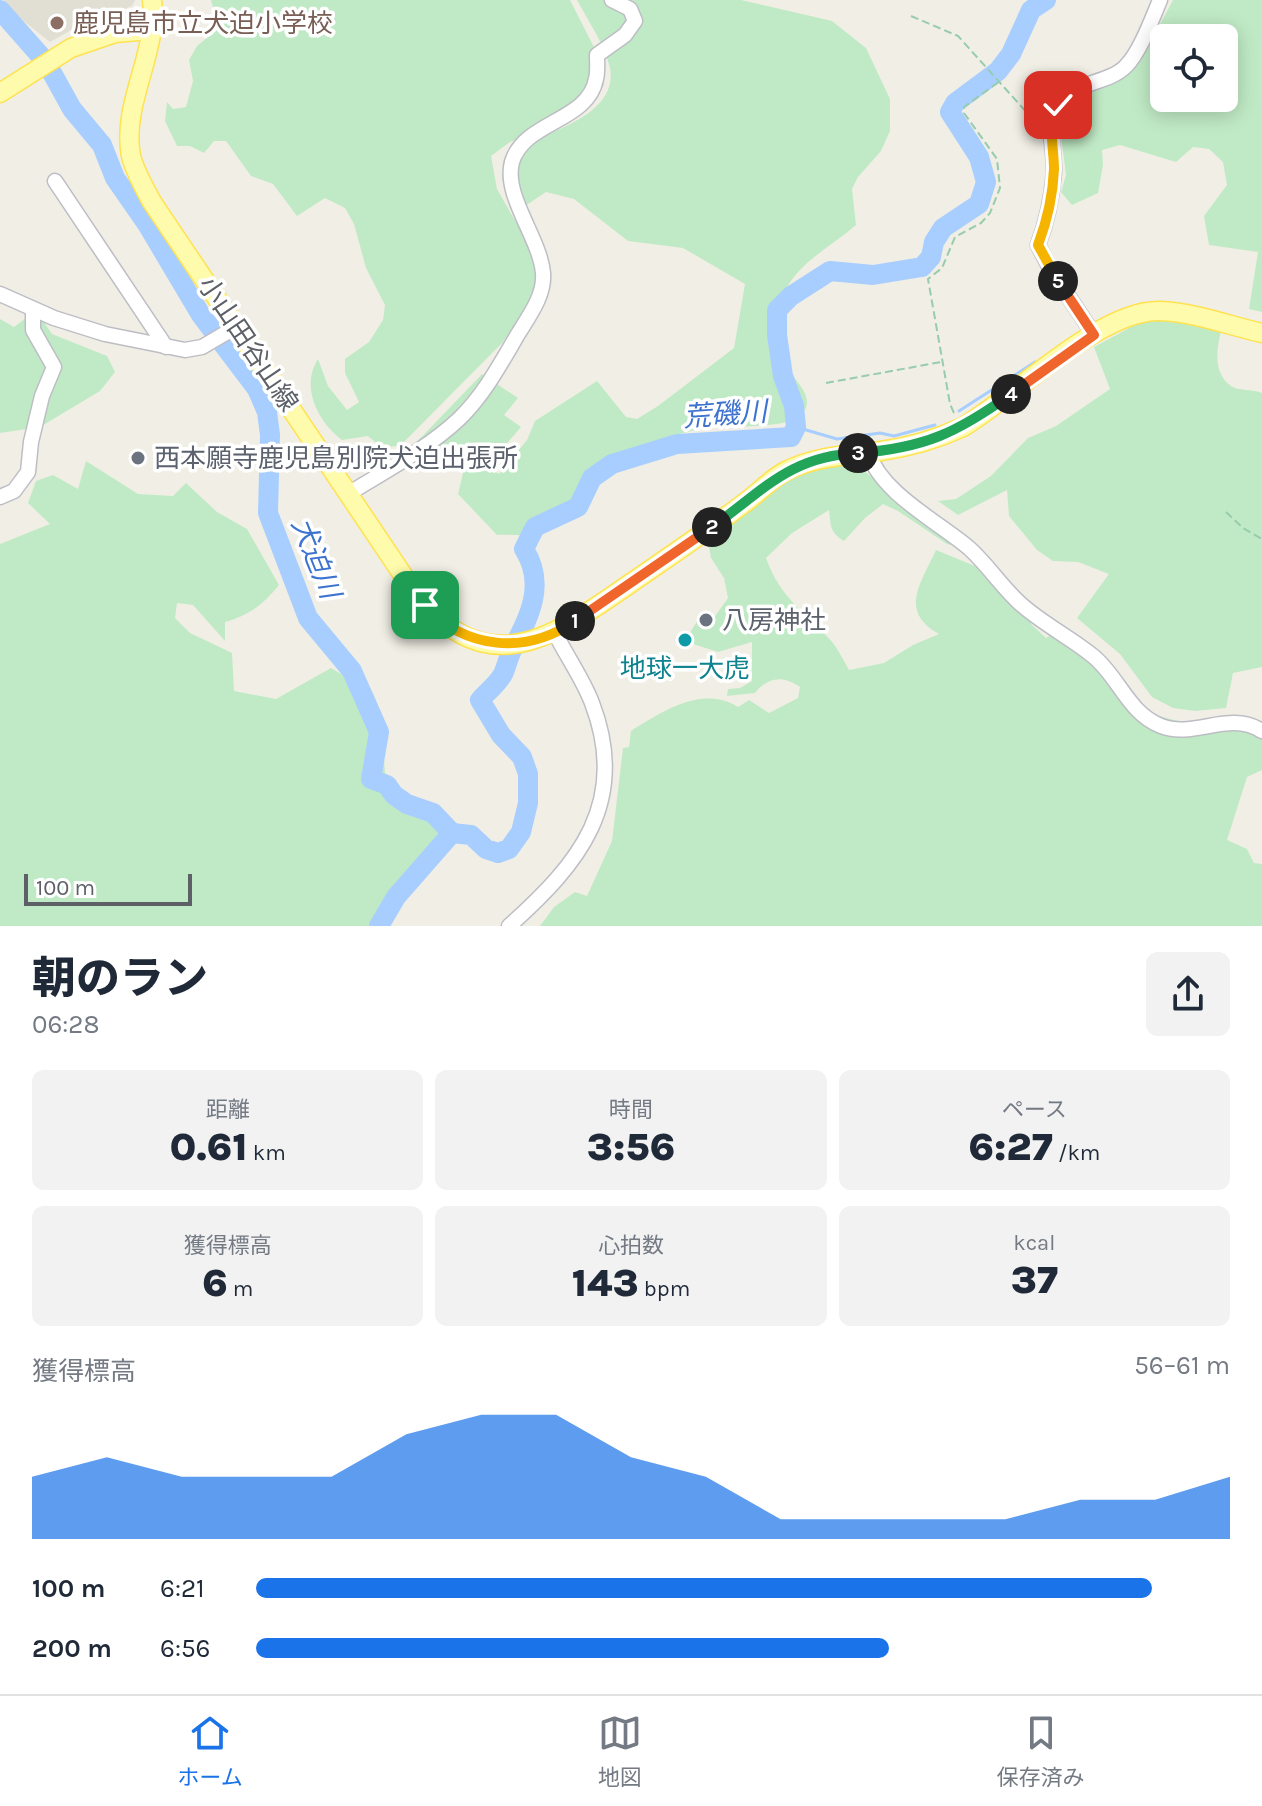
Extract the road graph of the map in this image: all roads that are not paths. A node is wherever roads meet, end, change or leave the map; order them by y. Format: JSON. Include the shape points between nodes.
{"nodes":[{"id":1,"x":152,"y":0,"type":"edge"},
{"id":2,"x":612,"y":0,"type":"edge"},
{"id":3,"x":1160,"y":0,"type":"edge"},
{"id":4,"x":150,"y":30,"type":"junction"},
{"id":5,"x":0,"y":93,"type":"edge"},
{"id":6,"x":55,"y":181,"type":"dead end"},
{"id":7,"x":0,"y":294,"type":"edge"},
{"id":8,"x":33,"y":309,"type":"junction"},
{"id":9,"x":236,"y":327,"type":"junction"},
{"id":10,"x":1262,"y":333,"type":"edge"},
{"id":11,"x":1094,"y":335,"type":"junction"},
{"id":12,"x":166,"y":347,"type":"junction"},
{"id":13,"x":868,"y":452,"type":"junction"},
{"id":14,"x":348,"y":494,"type":"junction"},
{"id":15,"x":0,"y":497,"type":"edge"},
{"id":16,"x":555,"y":633,"type":"junction"},
{"id":17,"x":1262,"y":731,"type":"edge"},
{"id":18,"x":509,"y":926,"type":"edge"}],
"edges":[{"from":1,"to":4,"type":"main road","name":"小山田谷山線"},
{"from":2,"to":14,"type":"street","via":[[630,9],[635,21],[597,55],[596,81],[583,102],[527,138],[513,160],[511,179],[543,272],[535,307],[494,375],[459,419]]},
{"from":3,"to":11,"type":"street","via":[[1128,65],[1113,77],[1074,90],[1055,110],[1054,171],[1038,245]]},
{"from":4,"to":5,"type":"main road","via":[[93,39]]},
{"from":4,"to":9,"type":"main road","name":"小山田谷山線","via":[[132,117],[132,159],[152,202]]},
{"from":6,"to":12,"type":"street"},
{"from":7,"to":8,"type":"street"},
{"from":8,"to":12,"type":"street","via":[[105,334]]},
{"from":8,"to":15,"type":"street","via":[[33,330],[54,367],[42,396],[28,472],[14,491]]},
{"from":9,"to":12,"type":"street","via":[[202,347]]},
{"from":9,"to":14,"type":"main road","name":"小山田谷山線"},
{"from":10,"to":11,"type":"main road","name":"小山田谷山線","via":[[1160,311],[1123,318]]},
{"from":11,"to":13,"type":"main road","name":"小山田谷山線","via":[[963,427]]},
{"from":13,"to":16,"type":"main road","name":"小山田谷山線","via":[[827,456],[787,470]]},
{"from":13,"to":17,"type":"street","via":[[887,484],[967,547],[1025,608],[1101,663],[1146,718],[1170,728],[1240,722]]},
{"from":14,"to":16,"type":"main road","name":"小山田谷山線","via":[[434,616],[485,643],[529,641]]},
{"from":16,"to":18,"type":"street","via":[[599,723],[604,779],[582,848],[559,879]]}]}
